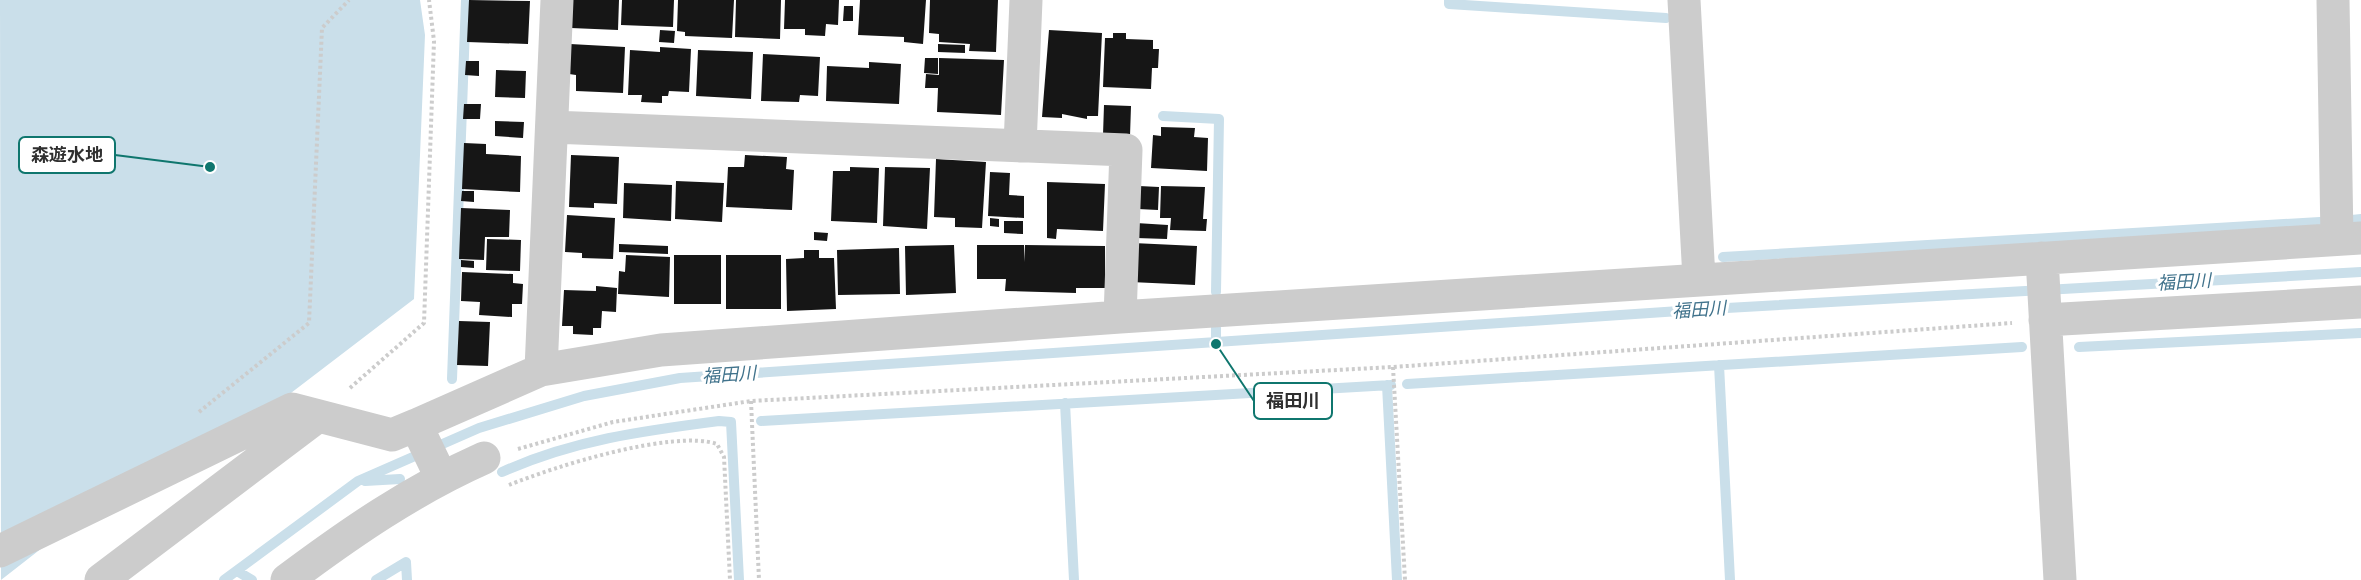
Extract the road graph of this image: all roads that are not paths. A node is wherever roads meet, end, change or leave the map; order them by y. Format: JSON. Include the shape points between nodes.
{"nodes":[{"id":1,"x":557,"y":0,"type":"edge"},
{"id":2,"x":1026,"y":0,"type":"edge"},
{"id":3,"x":1684,"y":0,"type":"edge"},
{"id":4,"x":2333,"y":0,"type":"edge"},
{"id":5,"x":552,"y":127,"type":"junction"},
{"id":6,"x":1020,"y":146,"type":"junction"},
{"id":7,"x":2349,"y":238,"type":"edge"},
{"id":8,"x":2042,"y":266,"type":"junction"},
{"id":9,"x":1699,"y":279,"type":"junction"},
{"id":10,"x":2361,"y":302,"type":"edge"},
{"id":11,"x":2045,"y":316,"type":"junction"},
{"id":12,"x":1120,"y":317,"type":"junction"},
{"id":13,"x":541,"y":370,"type":"junction"},
{"id":14,"x":318,"y":416,"type":"junction"},
{"id":15,"x":418,"y":429,"type":"junction"},
{"id":16,"x":484,"y":458,"type":"road end"},
{"id":17,"x":439,"y":473,"type":"junction"},
{"id":18,"x":0,"y":550,"type":"edge"},
{"id":19,"x":101,"y":580,"type":"edge"},
{"id":20,"x":287,"y":580,"type":"edge"},
{"id":21,"x":2060,"y":580,"type":"edge"}],
"edges":[{"from":1,"to":5,"type":"street"},
{"from":2,"to":6,"type":"street"},
{"from":3,"to":9,"type":"street"},
{"from":4,"to":7,"type":"street"},
{"from":5,"to":6,"type":"street"},
{"from":5,"to":13,"type":"street"},
{"from":6,"to":12,"type":"street","via":[[1126,150]]},
{"from":7,"to":8,"type":"street"},
{"from":8,"to":9,"type":"street"},
{"from":8,"to":11,"type":"street"},
{"from":9,"to":12,"type":"street"},
{"from":10,"to":11,"type":"street"},
{"from":11,"to":21,"type":"street"},
{"from":12,"to":13,"type":"street","via":[[661,350]]},
{"from":13,"to":15,"type":"street"},
{"from":14,"to":15,"type":"street","via":[[392,435]]},
{"from":14,"to":18,"type":"street","via":[[292,409]]},
{"from":14,"to":19,"type":"street"},
{"from":15,"to":17,"type":"street"},
{"from":16,"to":17,"type":"street"},
{"from":17,"to":20,"type":"street"}]}
